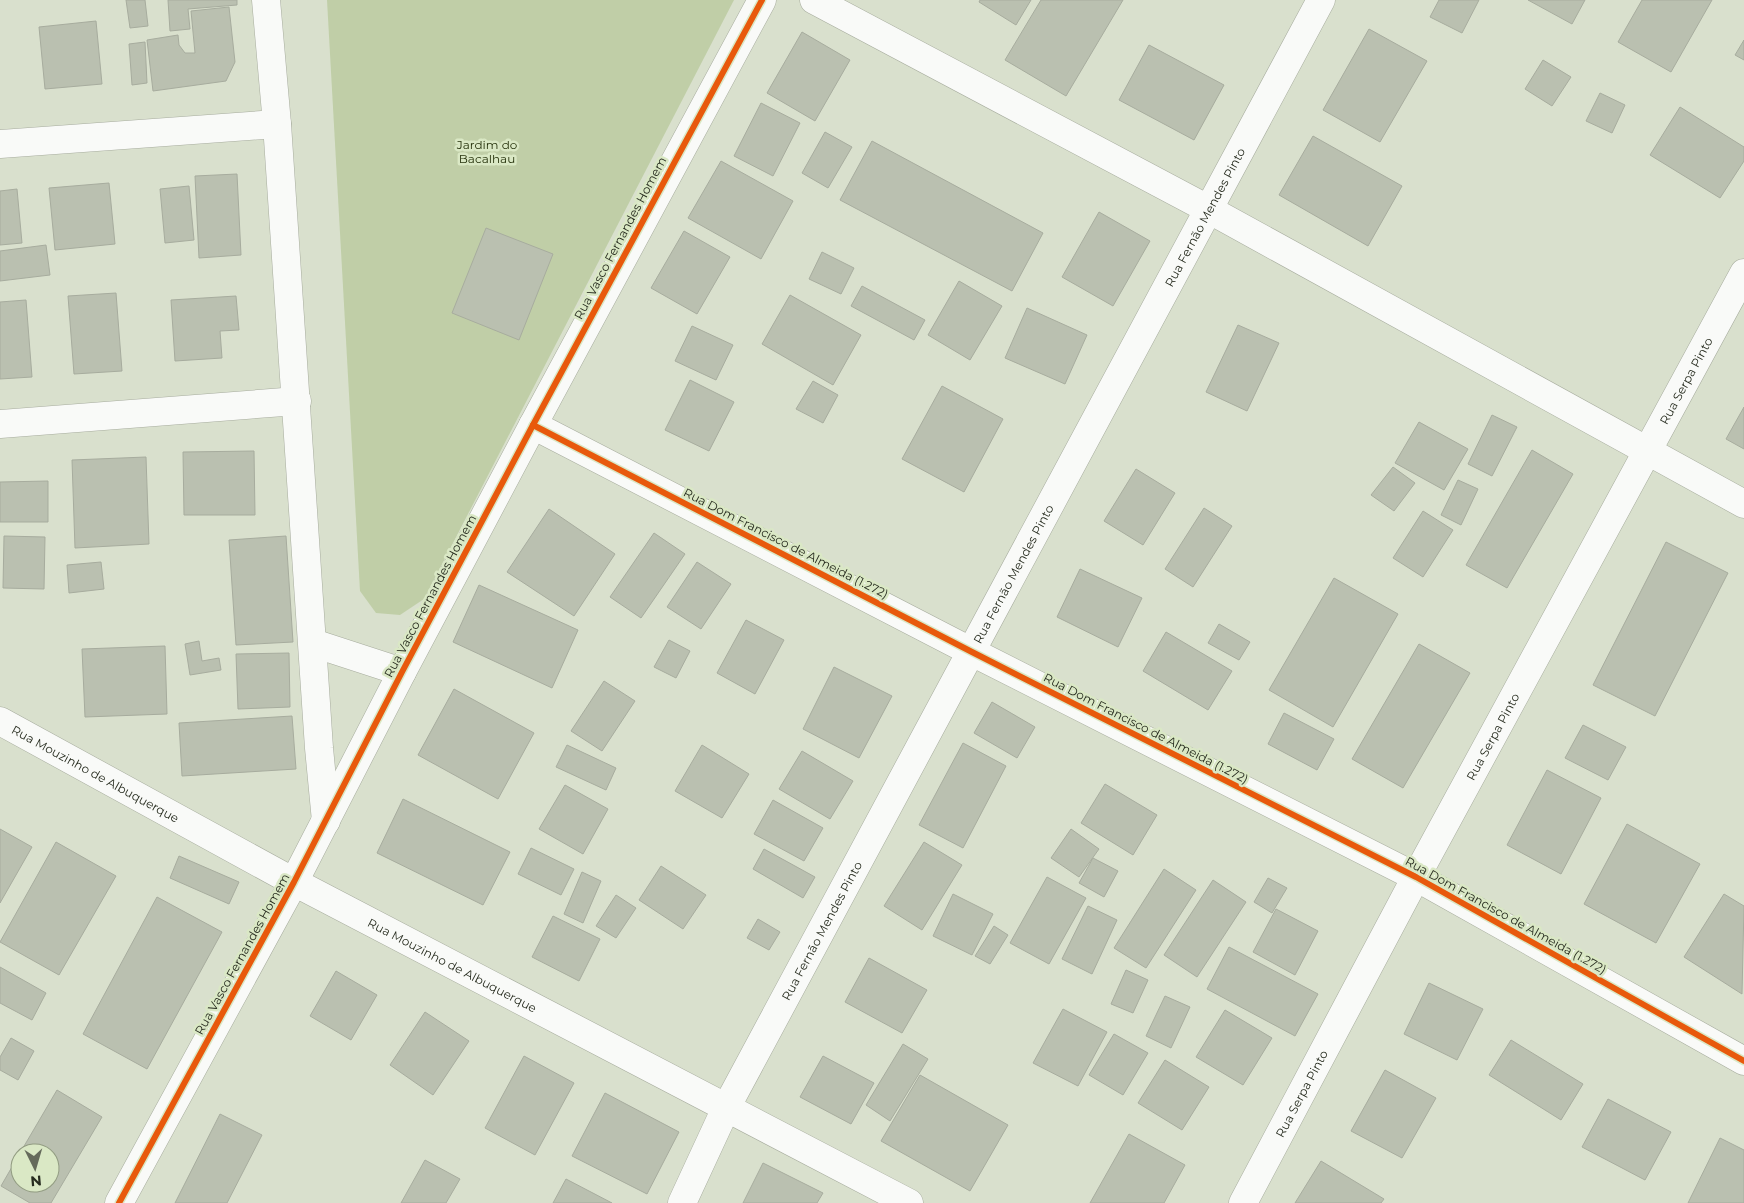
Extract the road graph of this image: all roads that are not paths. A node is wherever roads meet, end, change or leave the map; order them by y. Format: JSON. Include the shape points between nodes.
{"nodes":[{"id":1,"x":266,"y":0,"type":"edge"},
{"id":2,"x":762,"y":0,"type":"edge"},
{"id":3,"x":814,"y":0,"type":"edge"},
{"id":4,"x":1321,"y":0,"type":"edge"},
{"id":5,"x":277,"y":124,"type":"junction"},
{"id":6,"x":0,"y":144,"type":"edge"},
{"id":7,"x":1208,"y":209,"type":"junction"},
{"id":8,"x":1744,"y":273,"type":"edge"},
{"id":9,"x":297,"y":401,"type":"junction"},
{"id":10,"x":0,"y":424,"type":"edge"},
{"id":11,"x":533,"y":425,"type":"junction"},
{"id":12,"x":1648,"y":452,"type":"junction"},
{"id":13,"x":1744,"y":504,"type":"edge"},
{"id":14,"x":313,"y":644,"type":"junction"},
{"id":15,"x":972,"y":652,"type":"junction"},
{"id":16,"x":402,"y":672,"type":"junction"},
{"id":17,"x":0,"y":721,"type":"edge"},
{"id":18,"x":326,"y":821,"type":"junction"},
{"id":19,"x":1416,"y":877,"type":"junction"},
{"id":20,"x":294,"y":882,"type":"junction"},
{"id":21,"x":1744,"y":1061,"type":"edge"},
{"id":22,"x":726,"y":1108,"type":"junction"},
{"id":23,"x":119,"y":1203,"type":"edge"},
{"id":24,"x":682,"y":1203,"type":"edge"},
{"id":25,"x":909,"y":1203,"type":"edge"},
{"id":26,"x":1243,"y":1203,"type":"edge"}],
"edges":[{"from":1,"to":5,"type":"street"},
{"from":2,"to":11,"type":"street","name":"Rua Vasco Fernandes Homem"},
{"from":3,"to":7,"type":"street"},
{"from":4,"to":7,"type":"street","name":"Rua Fernão Mendes Pinto"},
{"from":5,"to":6,"type":"street"},
{"from":5,"to":9,"type":"street"},
{"from":7,"to":12,"type":"street"},
{"from":7,"to":15,"type":"street","name":"Rua Fernão Mendes Pinto"},
{"from":8,"to":12,"type":"street","name":"Rua Serpa Pinto"},
{"from":9,"to":10,"type":"street"},
{"from":9,"to":14,"type":"street"},
{"from":11,"to":15,"type":"street","name":"Rua Dom Francisco de Almeida (1.272)"},
{"from":11,"to":16,"type":"street","name":"Rua Vasco Fernandes Homem"},
{"from":12,"to":13,"type":"street"},
{"from":12,"to":19,"type":"street","name":"Rua Serpa Pinto"},
{"from":14,"to":16,"type":"street"},
{"from":14,"to":18,"type":"street"},
{"from":15,"to":19,"type":"street","name":"Rua Dom Francisco de Almeida (1.272)"},
{"from":15,"to":22,"type":"street","name":"Rua Fernão Mendes Pinto"},
{"from":16,"to":18,"type":"street","name":"Rua Vasco Fernandes Homem"},
{"from":17,"to":20,"type":"street","name":"Rua Mouzinho de Albuquerque"},
{"from":18,"to":20,"type":"street","name":"Rua Vasco Fernandes Homem"},
{"from":19,"to":21,"type":"street","name":"Rua Dom Francisco de Almeida (1.272)"},
{"from":19,"to":26,"type":"street","name":"Rua Serpa Pinto"},
{"from":20,"to":22,"type":"street","name":"Rua Mouzinho de Albuquerque"},
{"from":20,"to":23,"type":"street","name":"Rua Vasco Fernandes Homem"},
{"from":22,"to":24,"type":"street","name":"Rua Fernão Mendes Pinto"},
{"from":22,"to":25,"type":"street","name":"Rua Mouzinho de Albuquerque"}]}
